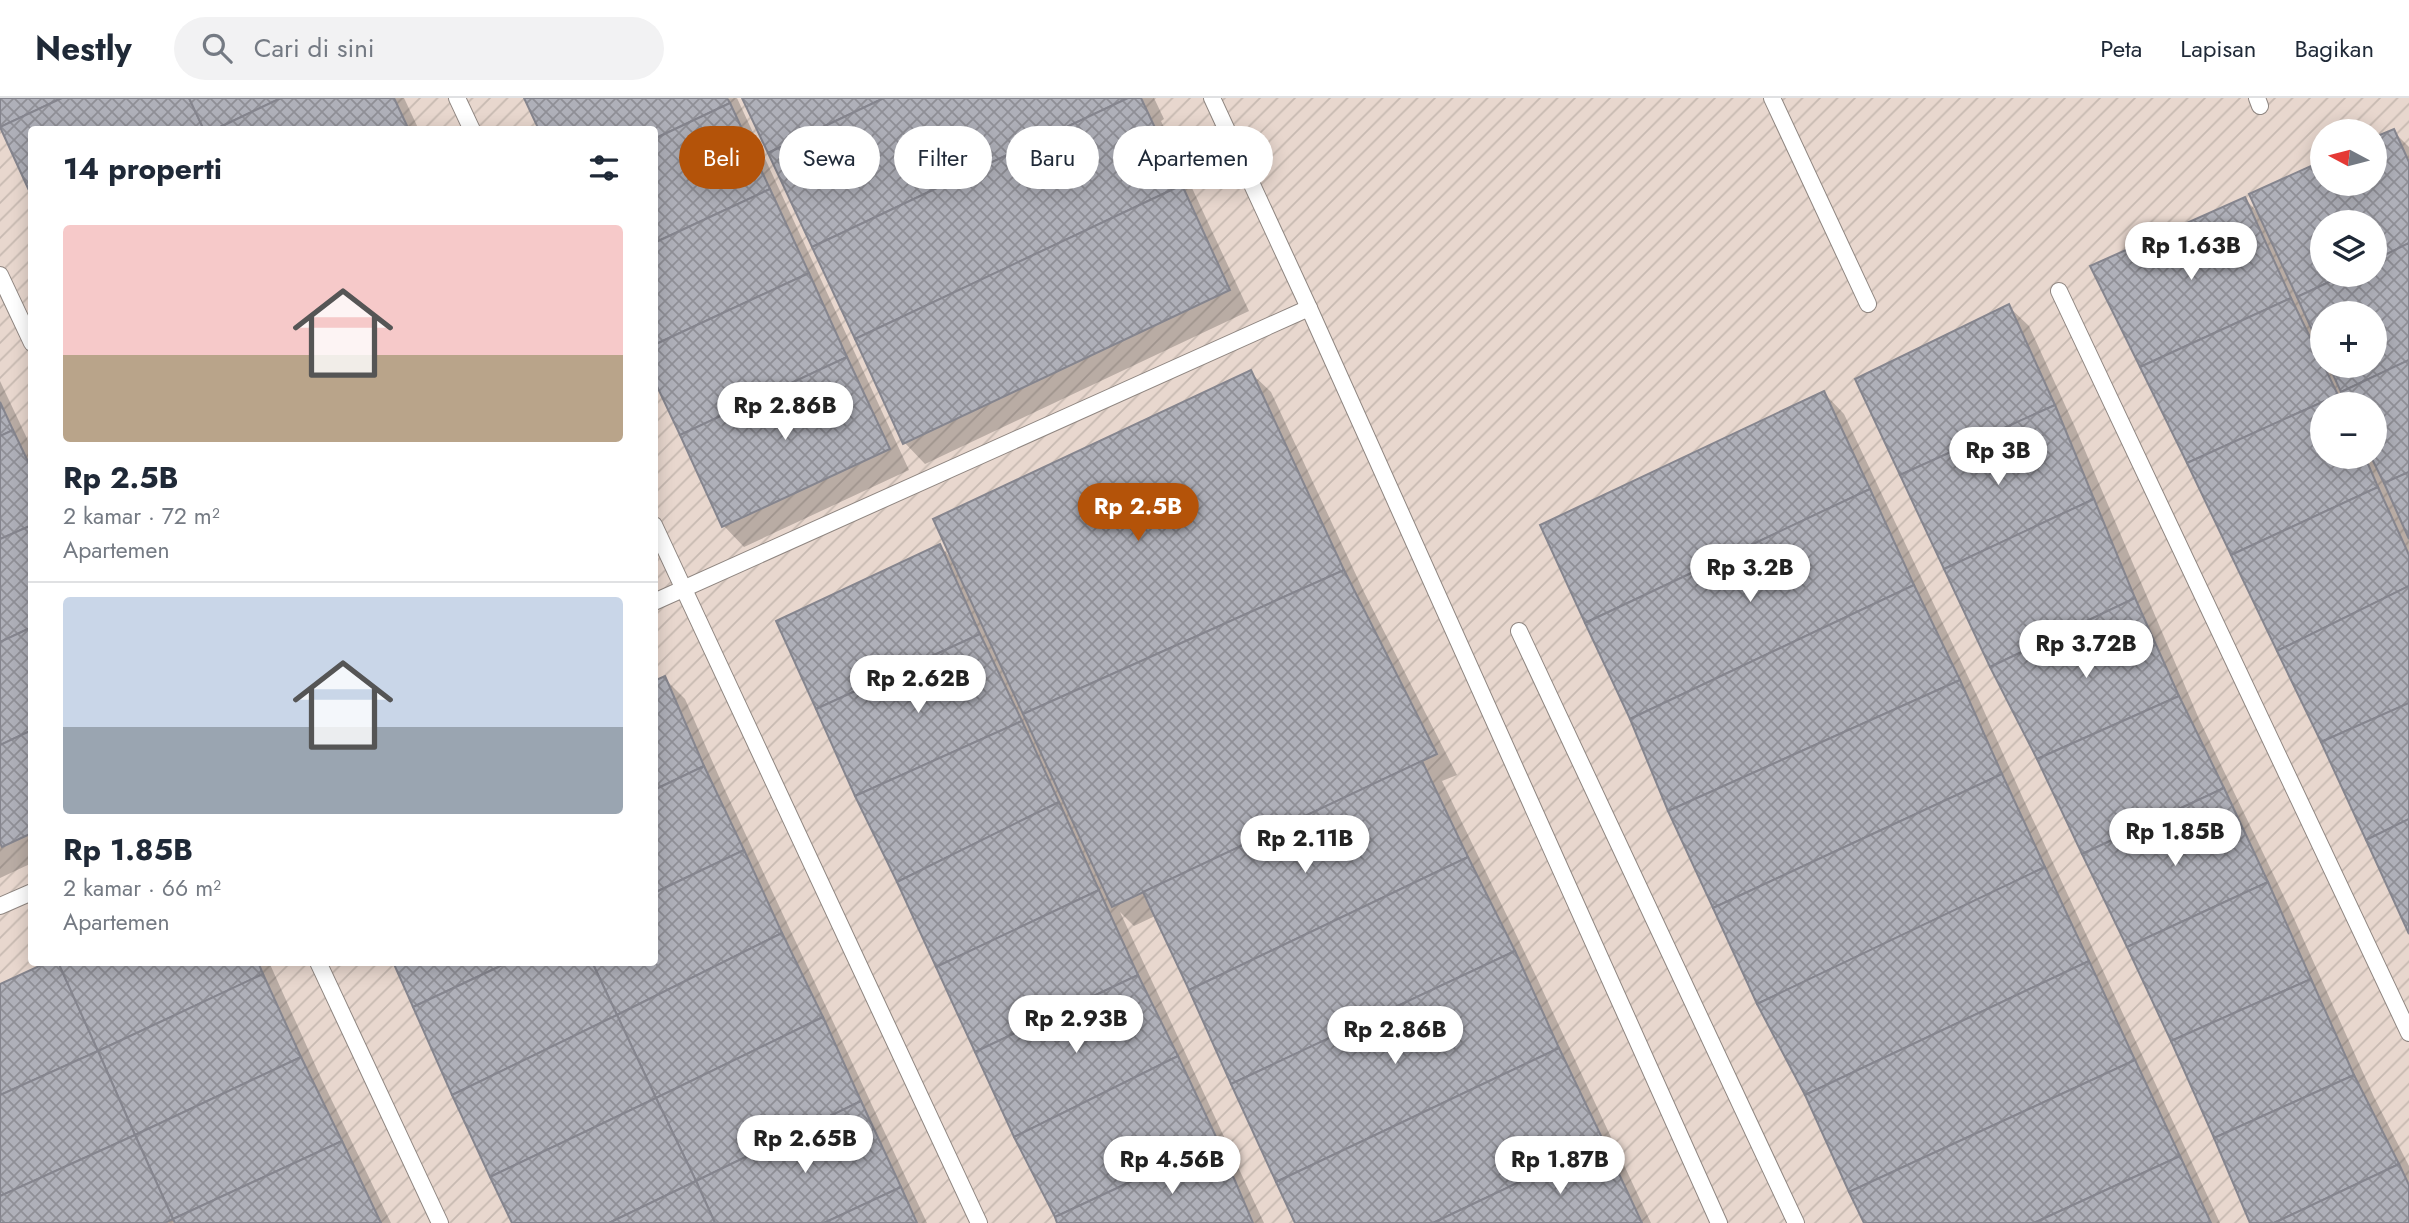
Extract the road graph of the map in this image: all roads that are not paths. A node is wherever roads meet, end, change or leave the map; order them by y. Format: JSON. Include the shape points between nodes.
{"nodes":[{"id":1,"x":457,"y":98,"type":"edge"},
{"id":2,"x":1212,"y":98,"type":"edge"},
{"id":3,"x":1772,"y":98,"type":"edge"},
{"id":4,"x":470,"y":126,"type":"edge"},
{"id":5,"x":0,"y":275,"type":"edge"},
{"id":6,"x":2059,"y":291,"type":"dead end"},
{"id":7,"x":1868,"y":304,"type":"dead end"},
{"id":8,"x":1309,"y":308,"type":"junction"},
{"id":9,"x":28,"y":334,"type":"edge"},
{"id":10,"x":658,"y":534,"type":"edge"},
{"id":11,"x":683,"y":588,"type":"junction"},
{"id":12,"x":658,"y":599,"type":"edge"},
{"id":13,"x":1519,"y":631,"type":"dead end"},
{"id":14,"x":28,"y":894,"type":"edge"},
{"id":15,"x":0,"y":906,"type":"edge"},
{"id":16,"x":320,"y":966,"type":"edge"},
{"id":17,"x":2409,"y":1033,"type":"edge"},
{"id":18,"x":440,"y":1223,"type":"edge"},
{"id":19,"x":979,"y":1223,"type":"edge"},
{"id":20,"x":1719,"y":1223,"type":"edge"},
{"id":21,"x":1796,"y":1223,"type":"edge"}],
"edges":[{"from":1,"to":4,"type":"lane"},
{"from":2,"to":8,"type":"lane"},
{"from":3,"to":7,"type":"lane"},
{"from":5,"to":9,"type":"lane"},
{"from":6,"to":17,"type":"lane"},
{"from":8,"to":11,"type":"lane"},
{"from":8,"to":20,"type":"lane"},
{"from":10,"to":11,"type":"lane"},
{"from":11,"to":12,"type":"lane"},
{"from":11,"to":19,"type":"lane"},
{"from":13,"to":21,"type":"lane"},
{"from":14,"to":15,"type":"lane"},
{"from":16,"to":18,"type":"lane"}]}
